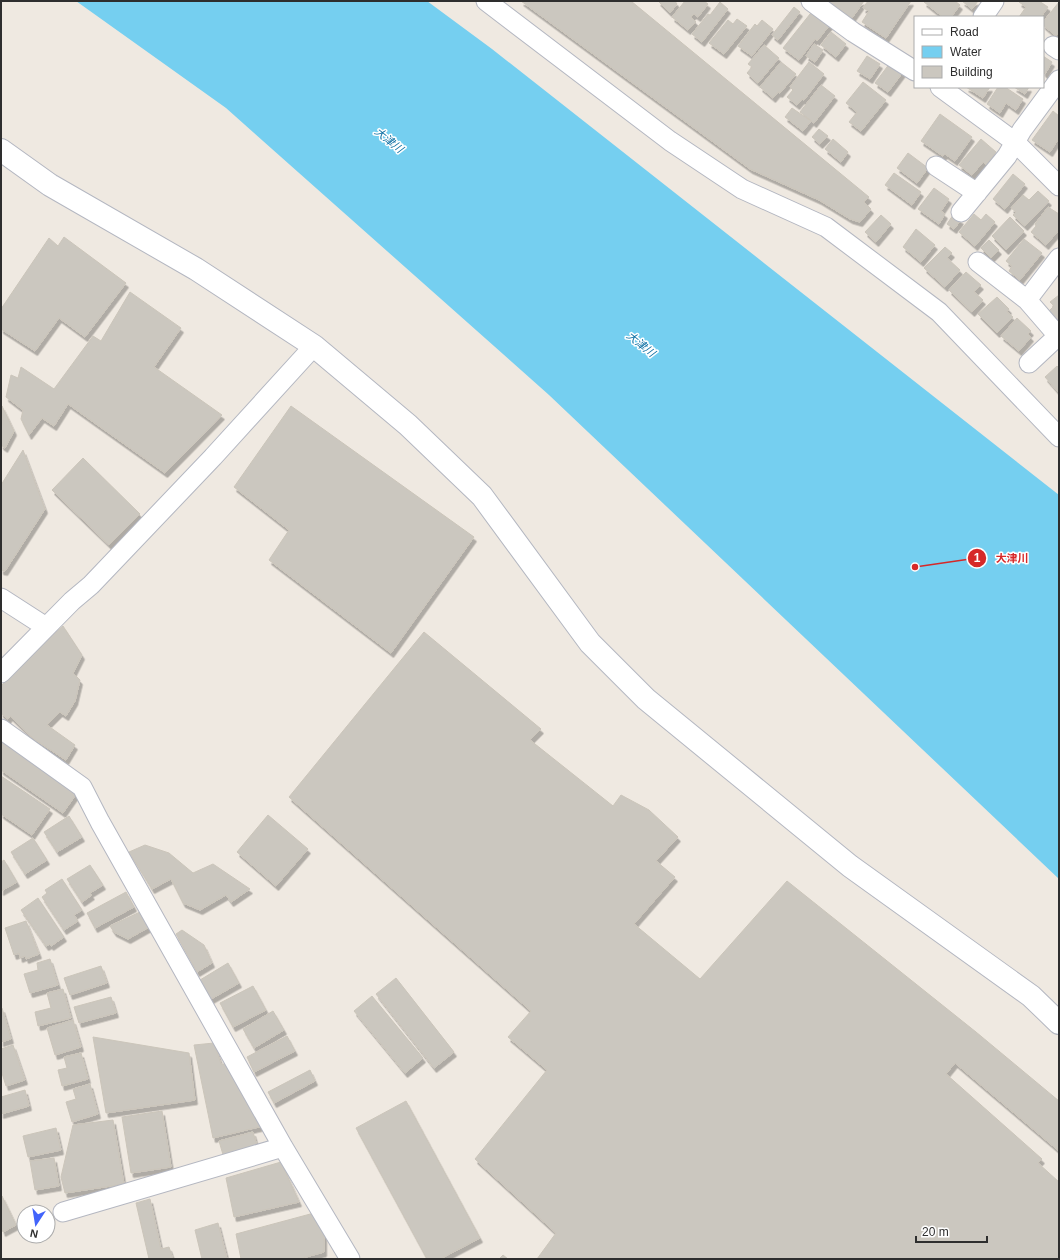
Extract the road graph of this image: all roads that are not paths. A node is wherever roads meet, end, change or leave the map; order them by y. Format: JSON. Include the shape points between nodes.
{"nodes":[{"id":1,"x":486,"y":1,"type":"edge"},
{"id":2,"x":811,"y":1,"type":"edge"},
{"id":3,"x":994,"y":1,"type":"edge"},
{"id":4,"x":984,"y":16,"type":"edge"},
{"id":5,"x":914,"y":70,"type":"edge"},
{"id":6,"x":1059,"y":80,"type":"edge"},
{"id":7,"x":941,"y":88,"type":"edge"},
{"id":8,"x":1015,"y":142,"type":"junction"},
{"id":9,"x":1,"y":150,"type":"edge"},
{"id":10,"x":936,"y":166,"type":"dead end"},
{"id":11,"x":1059,"y":186,"type":"edge"},
{"id":12,"x":977,"y":193,"type":"junction"},
{"id":13,"x":961,"y":212,"type":"dead end"},
{"id":14,"x":1059,"y":258,"type":"edge"},
{"id":15,"x":978,"y":262,"type":"dead end"},
{"id":16,"x":1027,"y":300,"type":"junction"},
{"id":17,"x":1058,"y":336,"type":"edge"},
{"id":18,"x":314,"y":346,"type":"junction"},
{"id":19,"x":1029,"y":363,"type":"dead end"},
{"id":20,"x":1059,"y":437,"type":"edge"},
{"id":21,"x":1,"y":598,"type":"edge"},
{"id":22,"x":46,"y":627,"type":"junction"},
{"id":23,"x":1,"y":673,"type":"edge"},
{"id":24,"x":1,"y":729,"type":"edge"},
{"id":25,"x":1059,"y":1023,"type":"edge"},
{"id":26,"x":283,"y":1147,"type":"junction"},
{"id":27,"x":63,"y":1212,"type":"dead end"},
{"id":28,"x":344,"y":1258,"type":"edge"}],
"edges":[{"from":1,"to":20,"type":"street","via":[[670,141],[742,189],[826,227],[932,307]]},
{"from":2,"to":5,"type":"street","via":[[853,32]]},
{"from":3,"to":4,"type":"street"},
{"from":6,"to":8,"type":"street"},
{"from":7,"to":8,"type":"street"},
{"from":8,"to":11,"type":"street"},
{"from":8,"to":12,"type":"street"},
{"from":9,"to":18,"type":"street","via":[[50,186],[196,269]]},
{"from":10,"to":12,"type":"street"},
{"from":12,"to":13,"type":"street"},
{"from":14,"to":16,"type":"street"},
{"from":15,"to":16,"type":"street"},
{"from":16,"to":17,"type":"street"},
{"from":17,"to":19,"type":"street"},
{"from":18,"to":22,"type":"street","via":[[97,580]]},
{"from":18,"to":25,"type":"street","via":[[408,425],[482,496],[590,643],[646,699],[850,866],[1031,996]]},
{"from":21,"to":22,"type":"street"},
{"from":22,"to":23,"type":"street"},
{"from":24,"to":26,"type":"street","via":[[82,787]]},
{"from":26,"to":27,"type":"street"},
{"from":26,"to":28,"type":"street"}]}
